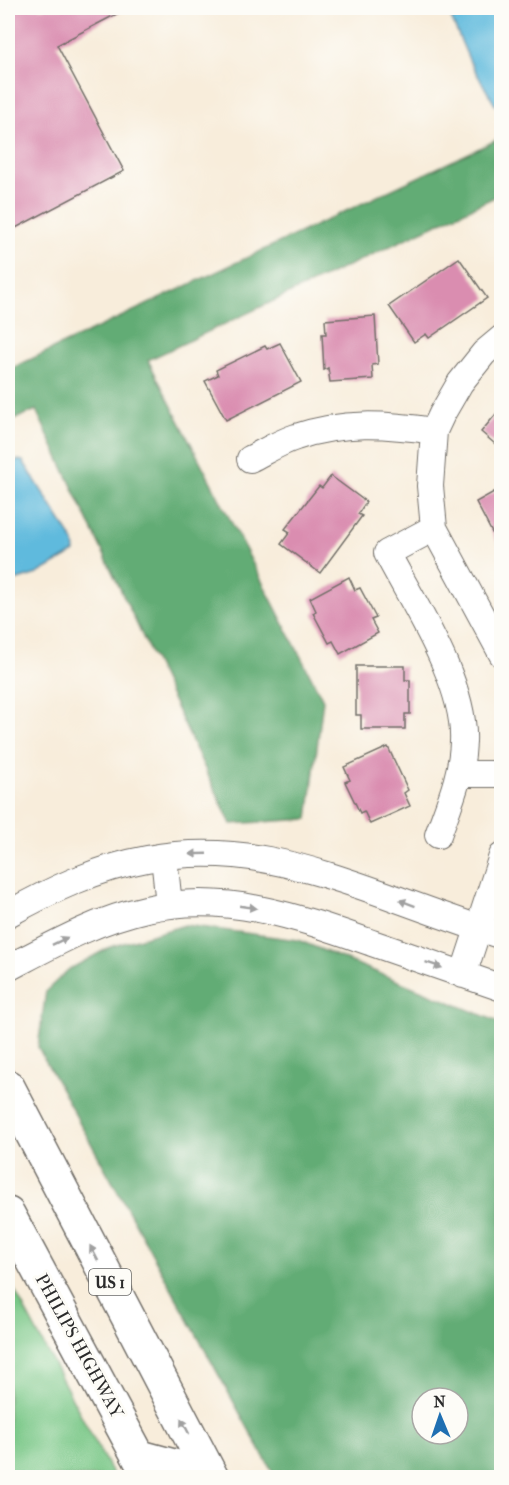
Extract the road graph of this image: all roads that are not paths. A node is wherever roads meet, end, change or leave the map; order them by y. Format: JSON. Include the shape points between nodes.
{"nodes":[{"id":1,"x":501,"y":338,"type":"edge"},
{"id":2,"x":434,"y":431,"type":"junction"},
{"id":3,"x":250,"y":459,"type":"dead end"},
{"id":4,"x":434,"y":528,"type":"junction"},
{"id":5,"x":501,"y":654,"type":"edge"},
{"id":6,"x":459,"y":774,"type":"junction"},
{"id":7,"x":501,"y":774,"type":"edge"},
{"id":8,"x":438,"y":835,"type":"dead end"},
{"id":9,"x":501,"y":856,"type":"edge"},
{"id":10,"x":164,"y":857,"type":"junction"},
{"id":11,"x":169,"y":905,"type":"junction"},
{"id":12,"x":8,"y":914,"type":"edge"},
{"id":13,"x":490,"y":932,"type":"edge"},
{"id":14,"x":8,"y":968,"type":"edge"},
{"id":15,"x":463,"y":975,"type":"junction"},
{"id":16,"x":501,"y":988,"type":"edge"},
{"id":17,"x":8,"y":1087,"type":"edge"},
{"id":18,"x":8,"y":1214,"type":"edge"},
{"id":19,"x":145,"y":1467,"type":"edge"},
{"id":20,"x":185,"y":1478,"type":"edge"},
{"id":21,"x":212,"y":1478,"type":"edge"}],
"edges":[{"from":1,"to":2,"type":"street","via":[[460,383]]},
{"from":2,"to":3,"type":"street","via":[[392,424],[336,426],[294,437]]},
{"from":2,"to":4,"type":"street","via":[[430,486]]},
{"from":4,"to":5,"type":"street"},
{"from":4,"to":6,"type":"street","via":[[387,553],[442,657],[458,700],[464,740]]},
{"from":6,"to":7,"type":"street"},
{"from":6,"to":8,"type":"street"},
{"from":9,"to":13,"type":"street"},
{"from":10,"to":11,"type":"street"},
{"from":10,"to":12,"type":"street","via":[[110,869],[64,885]]},
{"from":13,"to":10,"type":"street","one_way":true,"via":[[288,863],[229,855]]},
{"from":14,"to":11,"type":"street","one_way":true,"via":[[107,919]]},
{"from":11,"to":15,"type":"street","one_way":true,"via":[[208,903],[274,911]]},
{"from":13,"to":15,"type":"street"},
{"from":15,"to":16,"type":"street"},
{"from":21,"to":17,"type":"main road","number":"US 1","one_way":true},
{"from":18,"to":19,"type":"main road","name":"PHILIPS HIGHWAY"},
{"from":19,"to":20,"type":"main road","via":[[177,1467]]}]}
